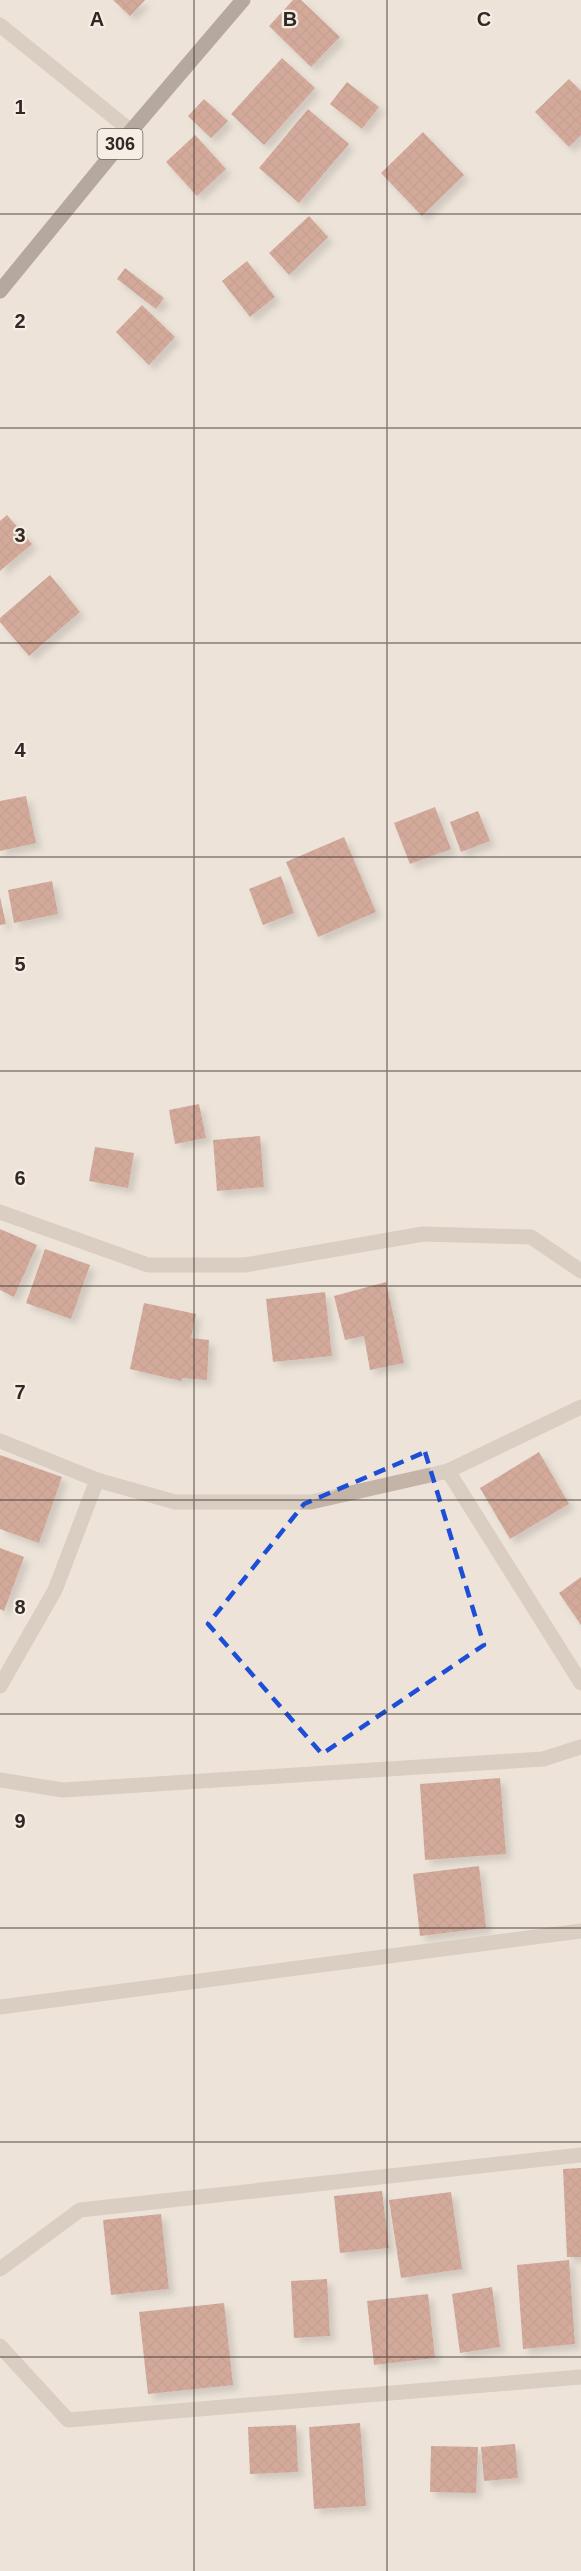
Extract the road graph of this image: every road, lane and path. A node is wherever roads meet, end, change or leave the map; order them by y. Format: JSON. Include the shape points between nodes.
{"nodes":[{"id":1,"x":243,"y":0,"type":"edge"},
{"id":2,"x":0,"y":25,"type":"edge"},
{"id":3,"x":131,"y":130,"type":"junction"},
{"id":4,"x":0,"y":291,"type":"edge"},
{"id":5,"x":0,"y":1212,"type":"edge"},
{"id":6,"x":581,"y":1271,"type":"edge"},
{"id":7,"x":581,"y":1407,"type":"edge"},
{"id":8,"x":0,"y":1441,"type":"edge"},
{"id":9,"x":448,"y":1471,"type":"junction"},
{"id":10,"x":97,"y":1480,"type":"junction"},
{"id":11,"x":581,"y":1683,"type":"edge"},
{"id":12,"x":0,"y":1686,"type":"edge"},
{"id":13,"x":581,"y":1747,"type":"edge"},
{"id":14,"x":0,"y":1780,"type":"edge"},
{"id":15,"x":581,"y":1931,"type":"edge"},
{"id":16,"x":0,"y":2007,"type":"edge"},
{"id":17,"x":581,"y":2155,"type":"edge"},
{"id":18,"x":0,"y":2269,"type":"edge"},
{"id":19,"x":0,"y":2346,"type":"edge"},
{"id":20,"x":581,"y":2377,"type":"edge"}],
"edges":[{"from":1,"to":3,"type":"main road","number":"306"},
{"from":2,"to":3,"type":"street"},
{"from":3,"to":4,"type":"main road","number":"306"},
{"from":5,"to":6,"type":"street","via":[[148,1265],[245,1265],[423,1234],[531,1237]]},
{"from":7,"to":9,"type":"street"},
{"from":8,"to":10,"type":"street"},
{"from":9,"to":10,"type":"street","via":[[311,1502],[176,1502]]},
{"from":9,"to":11,"type":"street"},
{"from":10,"to":12,"type":"street","via":[[55,1590]]},
{"from":13,"to":14,"type":"street","via":[[543,1759],[63,1790]]},
{"from":15,"to":16,"type":"street"},
{"from":17,"to":18,"type":"street","via":[[80,2210]]},
{"from":19,"to":20,"type":"street","via":[[68,2420]]}]}
